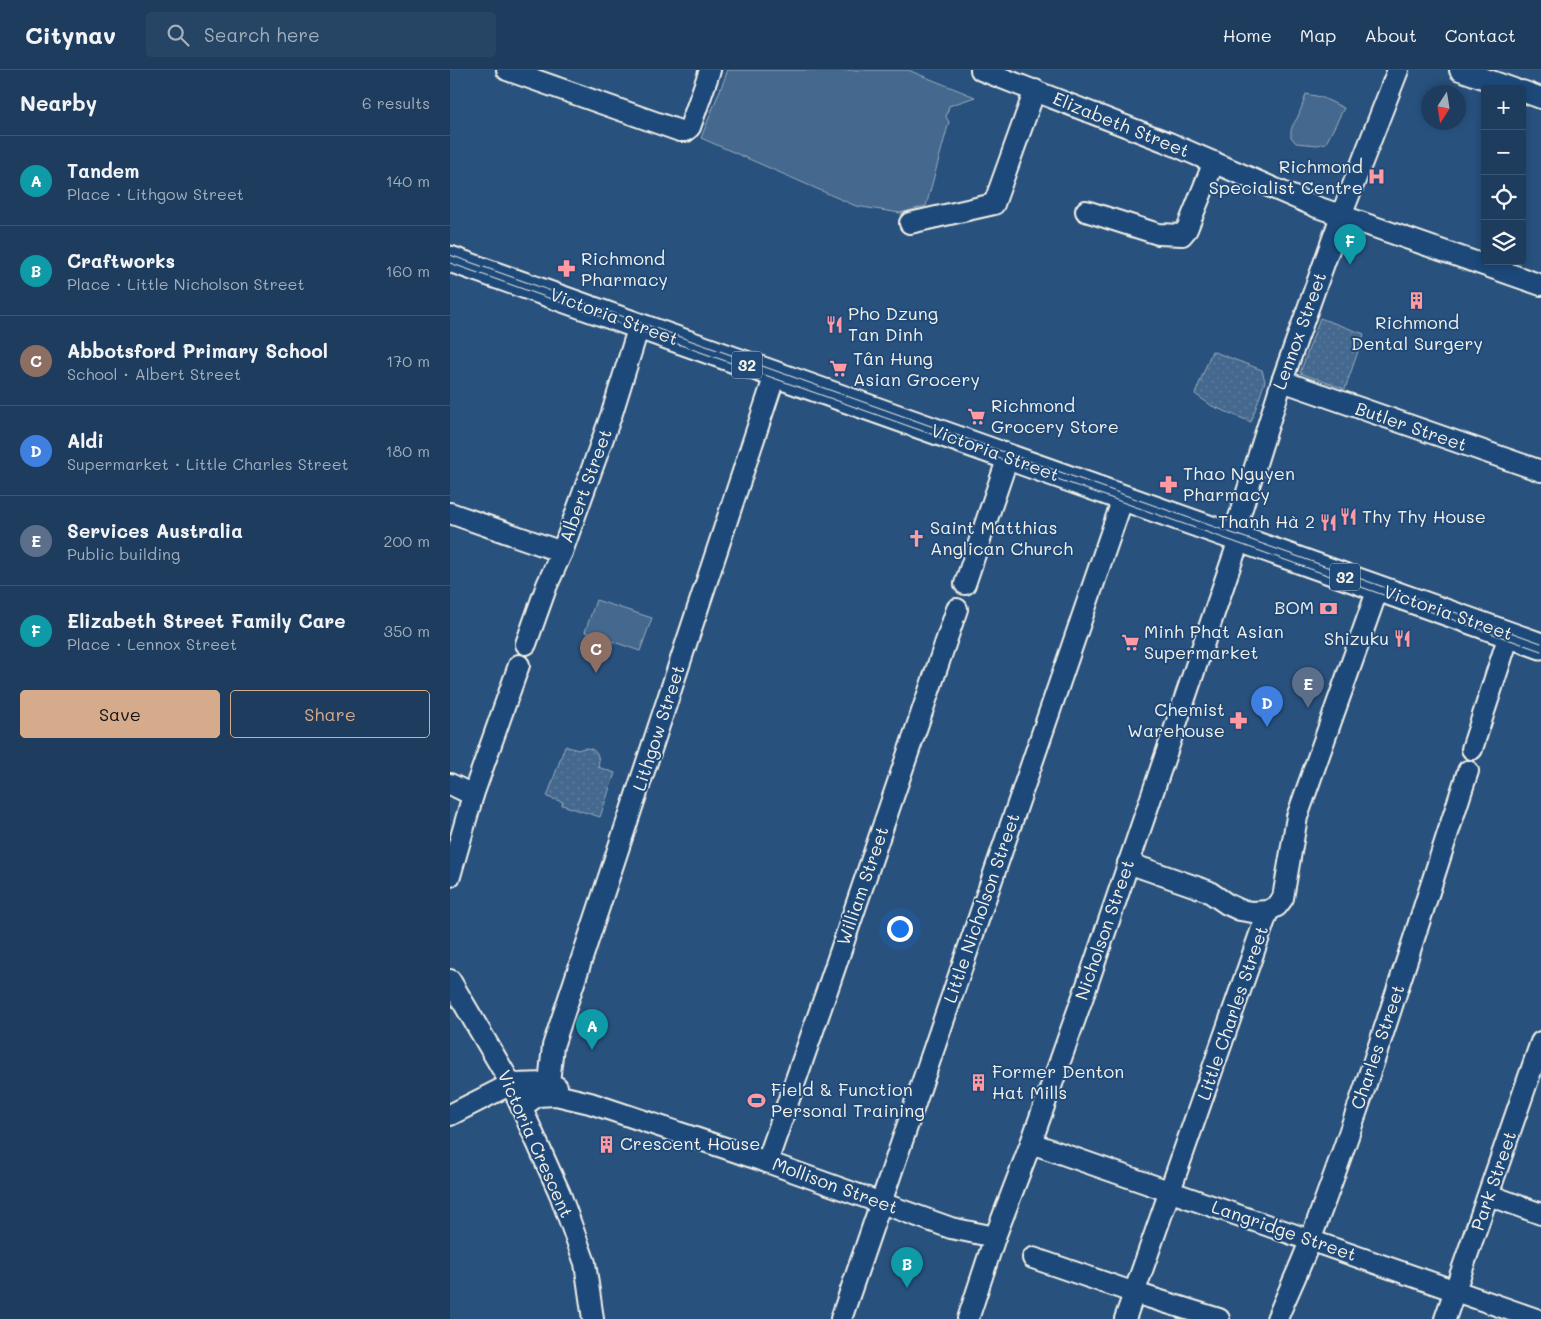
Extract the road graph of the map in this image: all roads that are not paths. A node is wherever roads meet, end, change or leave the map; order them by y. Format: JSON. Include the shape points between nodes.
{"nodes":[{"id":1,"x":507,"y":70,"type":"edge"},
{"id":2,"x":710,"y":70,"type":"edge"},
{"id":3,"x":981,"y":70,"type":"edge"},
{"id":4,"x":1398,"y":70,"type":"edge"},
{"id":5,"x":1460,"y":70,"type":"edge"},
{"id":6,"x":1503,"y":85,"type":"edge"},
{"id":7,"x":1035,"y":90,"type":"junction"},
{"id":8,"x":1526,"y":93,"type":"edge"},
{"id":9,"x":1541,"y":98,"type":"edge"},
{"id":10,"x":1214,"y":162,"type":"junction"},
{"id":11,"x":1086,"y":211,"type":"dead end"},
{"id":12,"x":1341,"y":216,"type":"junction"},
{"id":13,"x":910,"y":223,"type":"dead end"},
{"id":14,"x":450,"y":259,"type":"edge"},
{"id":15,"x":1541,"y":285,"type":"edge"},
{"id":16,"x":639,"y":326,"type":"junction"},
{"id":17,"x":775,"y":375,"type":"junction"},
{"id":18,"x":1282,"y":381,"type":"junction"},
{"id":19,"x":1008,"y":457,"type":"junction"},
{"id":20,"x":1044,"y":470,"type":"junction"},
{"id":21,"x":1541,"y":471,"type":"edge"},
{"id":22,"x":1123,"y":498,"type":"junction"},
{"id":23,"x":450,"y":512,"type":"edge"},
{"id":24,"x":1238,"y":540,"type":"junction"},
{"id":25,"x":562,"y":552,"type":"junction"},
{"id":26,"x":965,"y":584,"type":"dead end"},
{"id":27,"x":1375,"y":597,"type":"junction"},
{"id":28,"x":957,"y":609,"type":"dead end"},
{"id":29,"x":1451,"y":614,"type":"junction"},
{"id":30,"x":1510,"y":635,"type":"junction"},
{"id":31,"x":526,"y":644,"type":"dead end"},
{"id":32,"x":1541,"y":646,"type":"edge"},
{"id":33,"x":519,"y":665,"type":"dead end"},
{"id":34,"x":1472,"y":749,"type":"dead end"},
{"id":35,"x":1468,"y":771,"type":"dead end"},
{"id":36,"x":450,"y":784,"type":"edge"},
{"id":37,"x":473,"y":795,"type":"junction"},
{"id":38,"x":1128,"y":863,"type":"junction"},
{"id":39,"x":450,"y":876,"type":"edge"},
{"id":40,"x":1268,"y":911,"type":"junction"},
{"id":41,"x":450,"y":980,"type":"edge"},
{"id":42,"x":1541,"y":1042,"type":"edge"},
{"id":43,"x":548,"y":1083,"type":"junction"},
{"id":44,"x":511,"y":1084,"type":"junction"},
{"id":45,"x":590,"y":1103,"type":"junction"},
{"id":46,"x":522,"y":1107,"type":"junction"},
{"id":47,"x":450,"y":1115,"type":"edge"},
{"id":48,"x":1032,"y":1143,"type":"junction"},
{"id":49,"x":767,"y":1162,"type":"junction"},
{"id":50,"x":1171,"y":1192,"type":"junction"},
{"id":51,"x":1489,"y":1195,"type":"junction"},
{"id":52,"x":880,"y":1203,"type":"junction"},
{"id":53,"x":1541,"y":1214,"type":"edge"},
{"id":54,"x":996,"y":1237,"type":"junction"},
{"id":55,"x":1310,"y":1241,"type":"junction"},
{"id":56,"x":1033,"y":1258,"type":"dead end"},
{"id":57,"x":1456,"y":1291,"type":"junction"},
{"id":58,"x":1135,"y":1293,"type":"junction"},
{"id":59,"x":593,"y":1319,"type":"edge"},
{"id":60,"x":841,"y":1319,"type":"edge"},
{"id":61,"x":968,"y":1319,"type":"edge"},
{"id":62,"x":1126,"y":1319,"type":"edge"},
{"id":63,"x":1219,"y":1319,"type":"edge"},
{"id":64,"x":1277,"y":1319,"type":"edge"},
{"id":65,"x":1446,"y":1319,"type":"edge"},
{"id":66,"x":1536,"y":1319,"type":"edge"}],
"edges":[{"from":1,"to":2,"type":"street","via":[[680,131],[690,127]]},
{"from":3,"to":7,"type":"street","name":"Elizabeth Street"},
{"from":4,"to":12,"type":"street","name":"Lennox Street"},
{"from":5,"to":6,"type":"street"},
{"from":7,"to":10,"type":"street","name":"Elizabeth Street"},
{"from":7,"to":13,"type":"street","via":[[994,204]]},
{"from":8,"to":9,"type":"street"},
{"from":10,"to":11,"type":"street","via":[[1182,235],[1158,234]]},
{"from":10,"to":12,"type":"street","name":"Elizabeth Street"},
{"from":12,"to":15,"type":"street","name":"Elizabeth Street"},
{"from":12,"to":18,"type":"street","name":"Lennox Street"},
{"from":14,"to":16,"type":"main road","name":"Victoria Street","number":"32"},
{"from":16,"to":17,"type":"main road","name":"Victoria Street","number":"32"},
{"from":16,"to":25,"type":"street","name":"Albert Street","via":[[612,413]]},
{"from":17,"to":19,"type":"main road","name":"Victoria Street","number":"32"},
{"from":17,"to":43,"type":"street","name":"Lithgow Street","via":[[553,1046]]},
{"from":18,"to":21,"type":"street","name":"Butler Street"},
{"from":18,"to":24,"type":"street","name":"Lennox Street","via":[[1236,524]]},
{"from":19,"to":20,"type":"main road","name":"Victoria Street","number":"32"},
{"from":19,"to":26,"type":"street"},
{"from":20,"to":22,"type":"main road","name":"Victoria Street","number":"32"},
{"from":20,"to":24,"type":"main road","number":"32","via":[[1105,485],[1124,486],[1222,522]]},
{"from":22,"to":24,"type":"main road","name":"Victoria Street","number":"32"},
{"from":22,"to":52,"type":"street","name":"Little Nicholson Street"},
{"from":23,"to":25,"type":"street"},
{"from":24,"to":27,"type":"main road","number":"32","via":[[1275,564]]},
{"from":24,"to":29,"type":"main road","name":"Victoria Street","number":"32"},
{"from":24,"to":38,"type":"street","name":"Nicholson Street"},
{"from":25,"to":31,"type":"street","name":"Albert Street"},
{"from":27,"to":29,"type":"main road","number":"32"},
{"from":27,"to":40,"type":"street","name":"Little Charles Street","via":[[1297,817],[1283,898]]},
{"from":28,"to":49,"type":"street","name":"William Street"},
{"from":29,"to":30,"type":"main road","name":"Victoria Street","number":"32"},
{"from":30,"to":32,"type":"main road","name":"Victoria Street","number":"32"},
{"from":30,"to":34,"type":"street"},
{"from":33,"to":37,"type":"street"},
{"from":35,"to":55,"type":"street","name":"Charles Street","via":[[1388,1019]]},
{"from":36,"to":37,"type":"street"},
{"from":37,"to":39,"type":"street"},
{"from":38,"to":40,"type":"street","via":[[1208,891],[1240,910]]},
{"from":38,"to":48,"type":"street","name":"Nicholson Street"},
{"from":40,"to":50,"type":"street","name":"Little Charles Street"},
{"from":41,"to":44,"type":"street","name":"Victoria Crescent"},
{"from":42,"to":51,"type":"street","name":"Park Street"},
{"from":43,"to":44,"type":"street","name":"Mollison Street"},
{"from":43,"to":45,"type":"street","name":"Mollison Street"},
{"from":44,"to":46,"type":"street","name":"Victoria Crescent"},
{"from":44,"to":47,"type":"street"},
{"from":45,"to":46,"type":"street","name":"Mollison Street","via":[[556,1095],[538,1096]]},
{"from":45,"to":49,"type":"street","name":"Mollison Street"},
{"from":46,"to":59,"type":"street","name":"Victoria Crescent","via":[[577,1238],[585,1263]]},
{"from":48,"to":50,"type":"street","name":"Langridge Street"},
{"from":48,"to":54,"type":"street","name":"Nicholson Street"},
{"from":49,"to":52,"type":"street","name":"Mollison Street"},
{"from":50,"to":55,"type":"street","name":"Langridge Street"},
{"from":50,"to":58,"type":"street","name":"Little Charles Street"},
{"from":51,"to":53,"type":"street"},
{"from":51,"to":57,"type":"street","name":"Park Street"},
{"from":52,"to":54,"type":"street","name":"Mollison Street","via":[[951,1228]]},
{"from":52,"to":60,"type":"street","name":"Little Nicholson Street"},
{"from":54,"to":61,"type":"street","name":"Nicholson Street"},
{"from":55,"to":57,"type":"street","name":"Langridge Street"},
{"from":55,"to":64,"type":"street","name":"Charles Street"},
{"from":56,"to":58,"type":"street"},
{"from":57,"to":65,"type":"street","name":"Park Street"},
{"from":57,"to":66,"type":"street","name":"Langridge Street"},
{"from":58,"to":62,"type":"street","name":"Little Charles Street"},
{"from":58,"to":63,"type":"street"}]}
